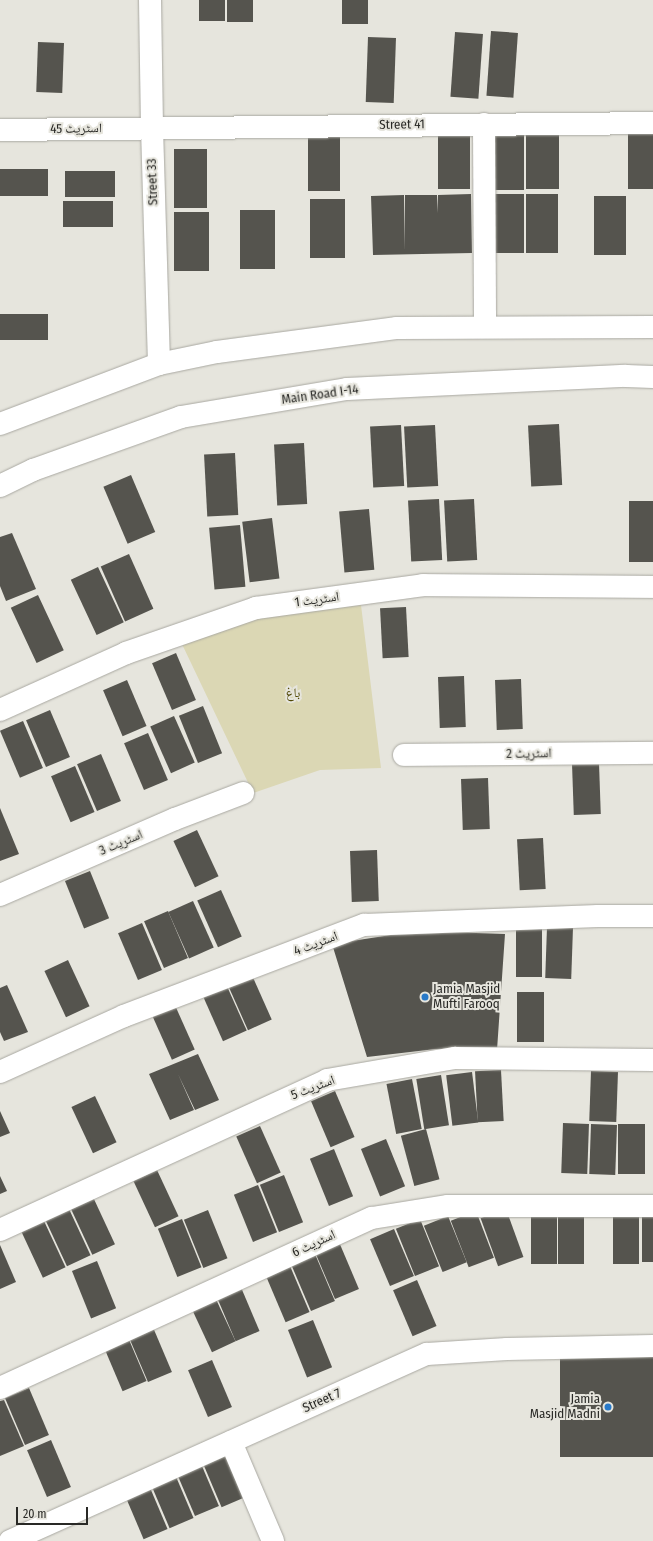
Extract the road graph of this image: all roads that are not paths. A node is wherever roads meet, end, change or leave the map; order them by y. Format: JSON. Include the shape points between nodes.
{"nodes":[{"id":1,"x":150,"y":0,"type":"edge"},
{"id":2,"x":653,"y":123,"type":"edge"},
{"id":3,"x":484,"y":124,"type":"junction"},
{"id":4,"x":152,"y":128,"type":"junction"},
{"id":5,"x":0,"y":130,"type":"edge"},
{"id":6,"x":485,"y":327,"type":"junction"},
{"id":7,"x":653,"y":327,"type":"edge"},
{"id":8,"x":159,"y":364,"type":"junction"},
{"id":9,"x":653,"y":377,"type":"edge"},
{"id":10,"x":0,"y":424,"type":"edge"},
{"id":11,"x":0,"y":486,"type":"edge"},
{"id":12,"x":653,"y":587,"type":"edge"},
{"id":13,"x":0,"y":710,"type":"edge"},
{"id":14,"x":653,"y":753,"type":"edge"},
{"id":15,"x":404,"y":755,"type":"dead end"},
{"id":16,"x":243,"y":793,"type":"dead end"},
{"id":17,"x":0,"y":895,"type":"edge"},
{"id":18,"x":653,"y":916,"type":"edge"},
{"id":19,"x":653,"y":1060,"type":"edge"},
{"id":20,"x":0,"y":1072,"type":"edge"},
{"id":21,"x":653,"y":1206,"type":"edge"},
{"id":22,"x":0,"y":1230,"type":"edge"},
{"id":23,"x":653,"y":1346,"type":"edge"},
{"id":24,"x":0,"y":1388,"type":"edge"},
{"id":25,"x":231,"y":1442,"type":"junction"},
{"id":26,"x":10,"y":1541,"type":"edge"},
{"id":27,"x":273,"y":1541,"type":"edge"}],
"edges":[{"from":1,"to":4,"type":"street","name":"Street 33"},
{"from":2,"to":3,"type":"street","name":"Street 41"},
{"from":3,"to":4,"type":"street","name":"Street 41"},
{"from":3,"to":6,"type":"street"},
{"from":4,"to":5,"type":"street","name":"اسٹریٹ 45"},
{"from":4,"to":8,"type":"street","name":"Street 33"},
{"from":6,"to":7,"type":"street"},
{"from":6,"to":8,"type":"street","via":[[397,328],[217,352]]},
{"from":8,"to":10,"type":"street"},
{"from":9,"to":11,"type":"street","name":"Main Road I-14","via":[[346,389],[181,417],[33,470]]},
{"from":12,"to":13,"type":"street","name":"اسٹریٹ 1","via":[[423,585],[256,608],[126,653]]},
{"from":14,"to":15,"type":"street","name":"اسٹریٹ 2"},
{"from":16,"to":17,"type":"street","name":"اسٹریٹ 3","via":[[175,819]]},
{"from":18,"to":20,"type":"street","name":"اسٹریٹ 4","via":[[364,925],[124,1016]]},
{"from":19,"to":22,"type":"street","name":"اسٹریٹ 5","via":[[455,1058],[327,1080]]},
{"from":21,"to":24,"type":"street","name":"اسٹریٹ 6","via":[[448,1206],[372,1218]]},
{"from":23,"to":25,"type":"street","name":"Street 7","via":[[507,1349],[427,1354]]},
{"from":25,"to":26,"type":"street","name":"Street 7"},
{"from":25,"to":27,"type":"street"}]}
